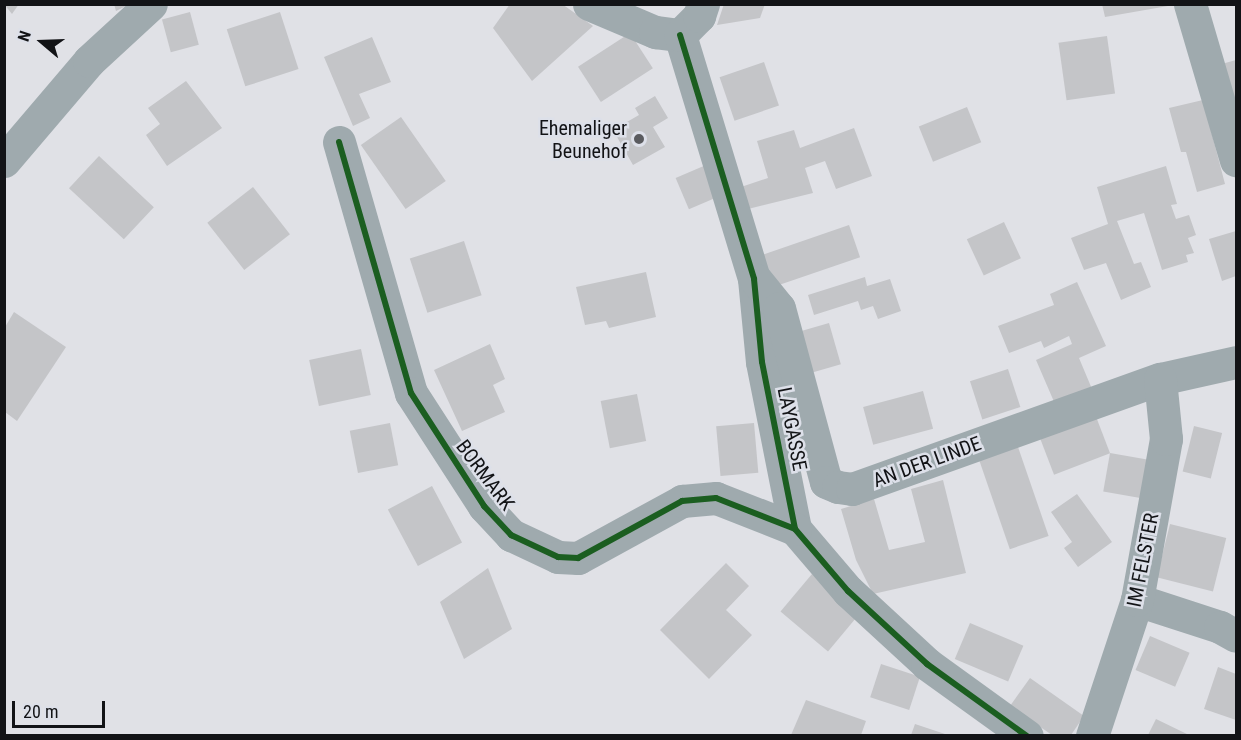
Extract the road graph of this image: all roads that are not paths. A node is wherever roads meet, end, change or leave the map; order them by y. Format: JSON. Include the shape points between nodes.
{"nodes":[{"id":1,"x":151,"y":4,"type":"edge"},
{"id":2,"x":589,"y":4,"type":"edge"},
{"id":3,"x":703,"y":4,"type":"edge"},
{"id":4,"x":1190,"y":4,"type":"edge"},
{"id":5,"x":681,"y":35,"type":"junction"},
{"id":6,"x":339,"y":142,"type":"dead end"},
{"id":7,"x":1236,"y":160,"type":"edge"},
{"id":8,"x":4,"y":161,"type":"edge"},
{"id":9,"x":754,"y":279,"type":"junction"},
{"id":10,"x":1236,"y":362,"type":"edge"},
{"id":11,"x":1160,"y":380,"type":"junction"},
{"id":12,"x":795,"y":529,"type":"junction"},
{"id":13,"x":1137,"y":600,"type":"junction"},
{"id":14,"x":1236,"y":636,"type":"edge"},
{"id":15,"x":1027,"y":735,"type":"edge"},
{"id":16,"x":1092,"y":735,"type":"edge"}],
"edges":[{"from":1,"to":8,"type":"street","via":[[89,61]]},
{"from":2,"to":5,"type":"street","via":[[655,32]]},
{"from":3,"to":5,"type":"street","via":[[699,16]]},
{"from":4,"to":7,"type":"street"},
{"from":5,"to":9,"type":"street","name":"LAYGASSE"},
{"from":6,"to":12,"type":"street","name":"BORMARK","via":[[411,393],[484,506],[511,535],[558,557],[578,558],[682,501],[716,498]]},
{"from":9,"to":11,"type":"street","name":"AN DER LINDE","via":[[779,308],[826,482],[838,487],[852,489]]},
{"from":9,"to":12,"type":"street","name":"LAYGASSE","via":[[762,362]]},
{"from":10,"to":11,"type":"street","name":"AN DER LINDE"},
{"from":11,"to":13,"type":"street","name":"IM FELSTER","via":[[1166,439]]},
{"from":12,"to":15,"type":"street","name":"LAYGASSE","via":[[848,591],[927,664]]},
{"from":13,"to":14,"type":"street"},
{"from":13,"to":16,"type":"street","name":"IM FELSTER"}]}
